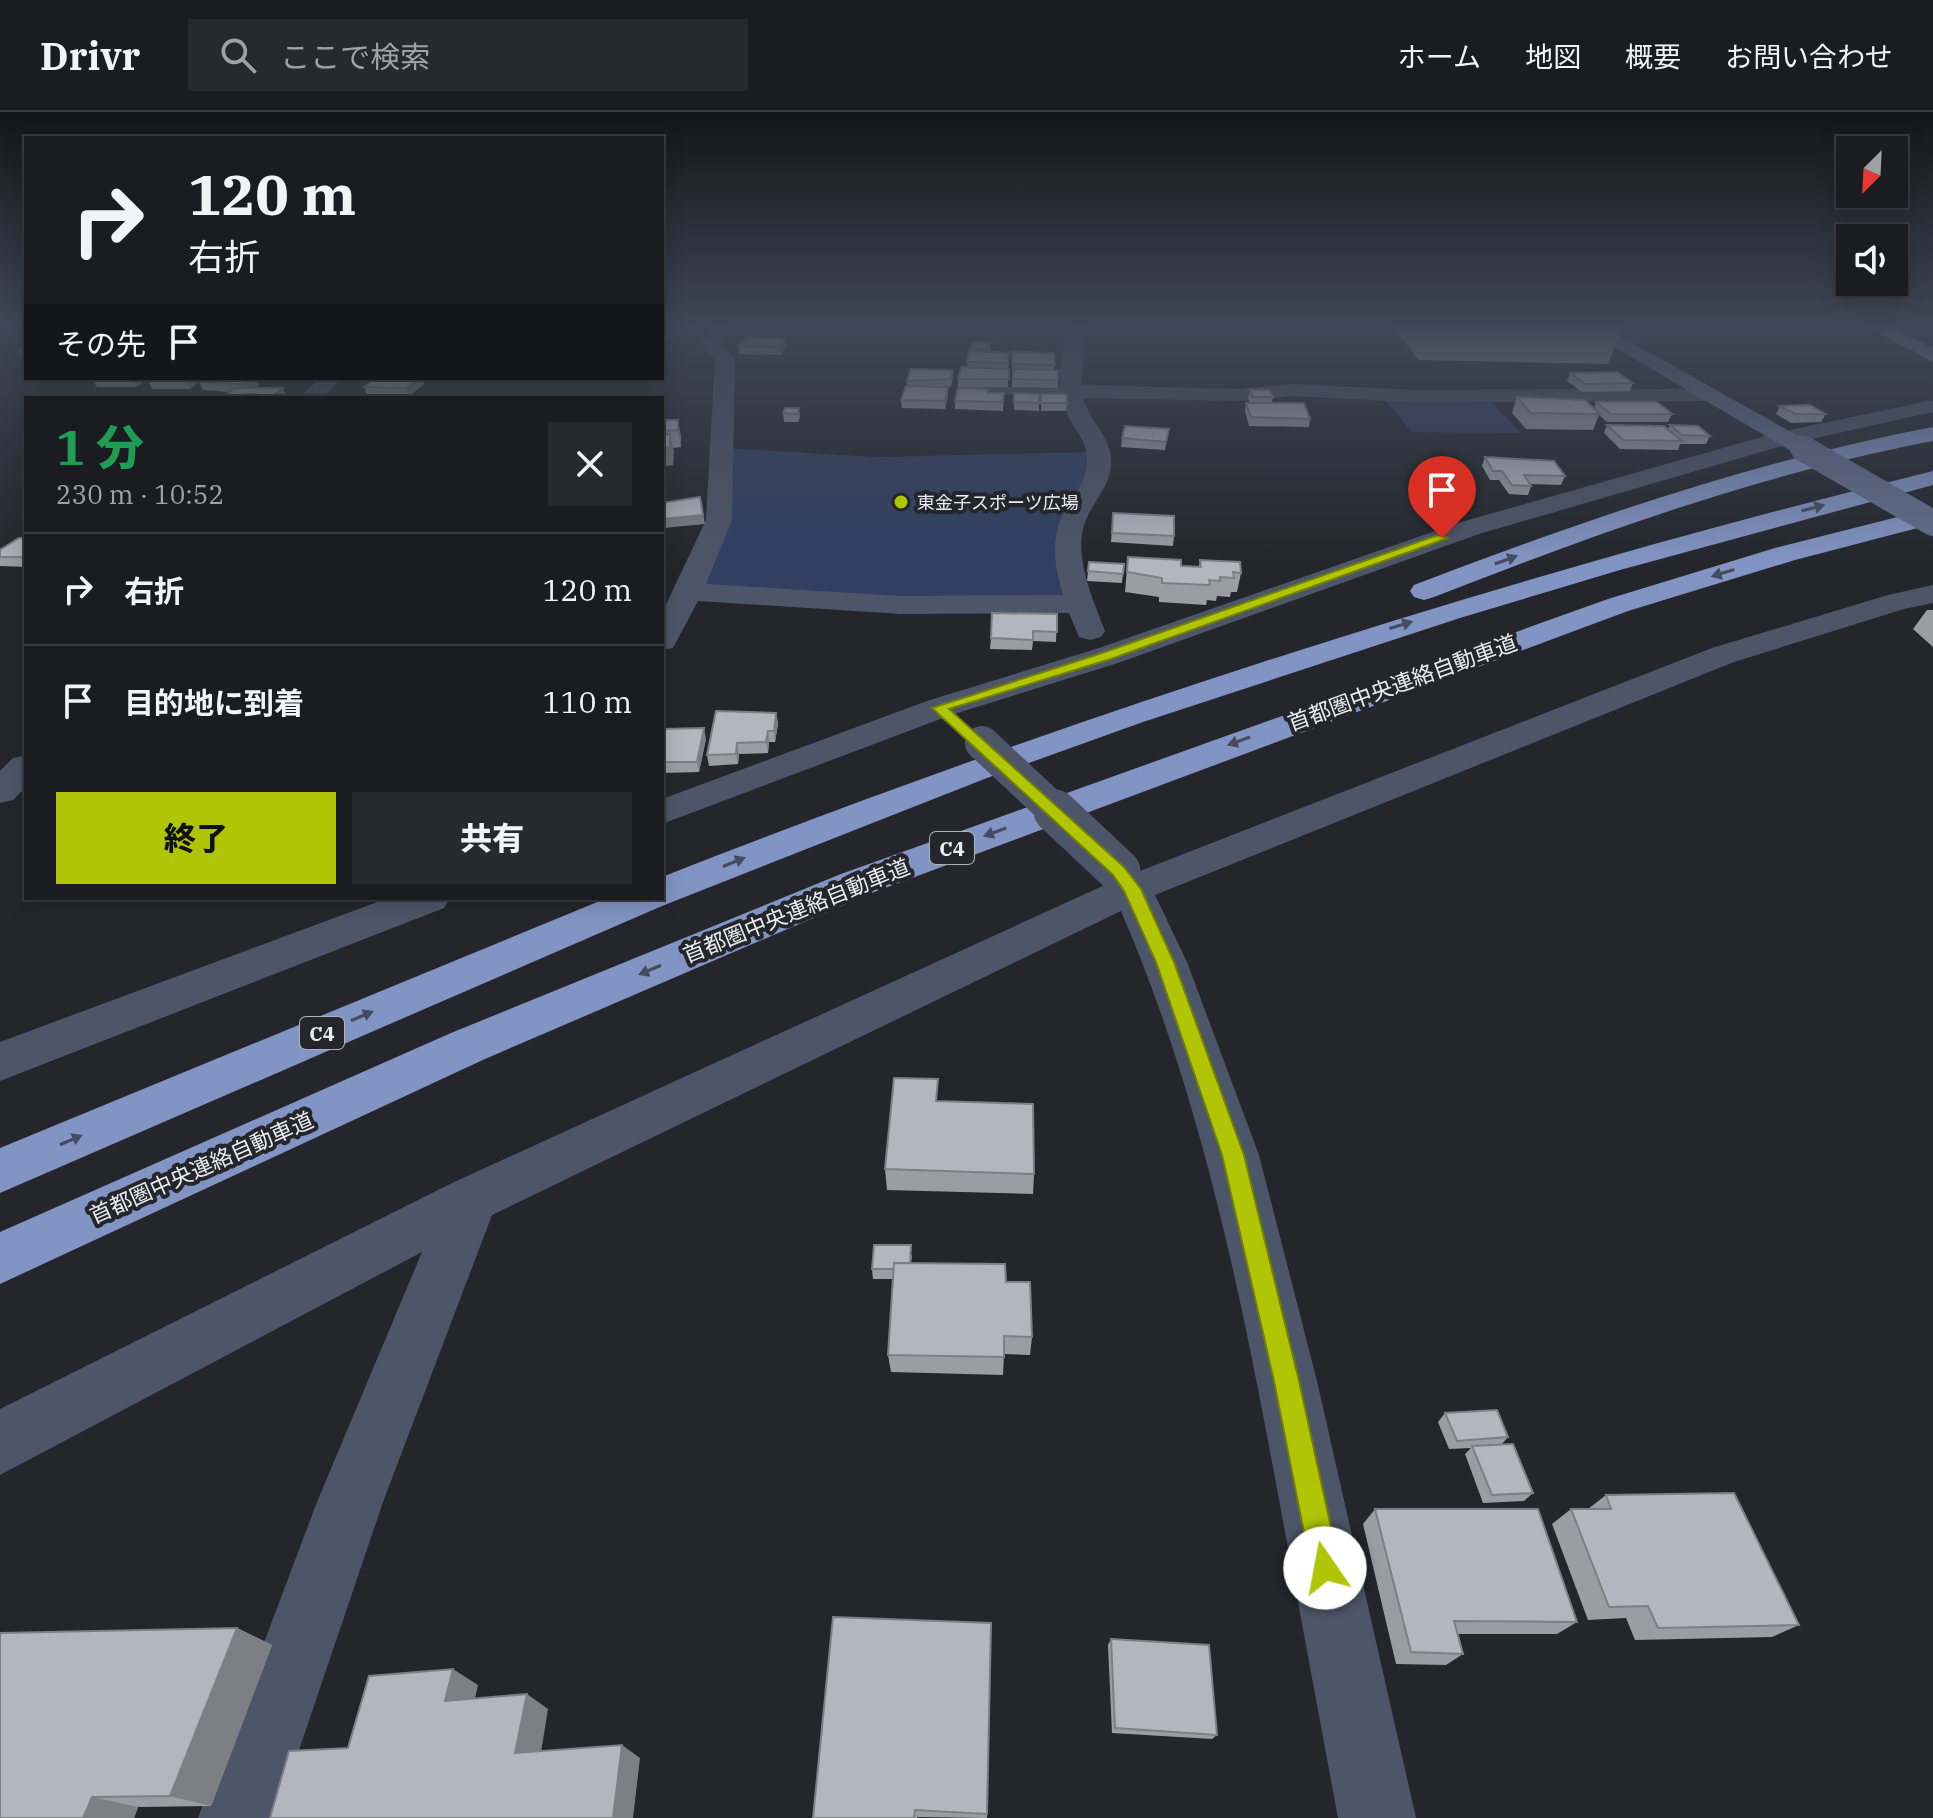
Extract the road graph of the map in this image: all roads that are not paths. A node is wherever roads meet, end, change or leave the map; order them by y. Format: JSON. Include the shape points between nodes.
{"nodes":[{"id":1,"x":723,"y":405,"type":"edge"},
{"id":2,"x":1075,"y":405,"type":"edge"},
{"id":3,"x":1723,"y":405,"type":"edge"},
{"id":4,"x":1933,"y":406,"type":"edge"},
{"id":5,"x":1933,"y":434,"type":"edge"},
{"id":6,"x":1791,"y":442,"type":"junction"},
{"id":7,"x":1933,"y":478,"type":"edge"},
{"id":8,"x":1933,"y":516,"type":"edge"},
{"id":9,"x":1933,"y":523,"type":"edge"},
{"id":10,"x":1933,"y":531,"type":"edge"},
{"id":11,"x":1785,"y":554,"type":"junction"},
{"id":12,"x":688,"y":592,"type":"junction"},
{"id":13,"x":1933,"y":594,"type":"edge"},
{"id":14,"x":1081,"y":604,"type":"junction"},
{"id":15,"x":664,"y":637,"type":"edge"},
{"id":16,"x":1107,"y":656,"type":"junction"},
{"id":17,"x":939,"y":708,"type":"junction"},
{"id":18,"x":24,"y":768,"type":"edge"},
{"id":19,"x":0,"y":792,"type":"edge"},
{"id":20,"x":664,"y":811,"type":"edge"},
{"id":21,"x":807,"y":832,"type":"junction"},
{"id":22,"x":1125,"y":880,"type":"junction"},
{"id":23,"x":664,"y":891,"type":"edge"},
{"id":24,"x":424,"y":900,"type":"edge"},
{"id":25,"x":641,"y":900,"type":"edge"},
{"id":26,"x":0,"y":1062,"type":"edge"},
{"id":27,"x":0,"y":1171,"type":"edge"},
{"id":28,"x":471,"y":1199,"type":"junction"},
{"id":29,"x":0,"y":1259,"type":"edge"},
{"id":30,"x":0,"y":1443,"type":"edge"},
{"id":31,"x":237,"y":1818,"type":"edge"},
{"id":32,"x":1377,"y":1818,"type":"edge"}],
"edges":[{"from":1,"to":12,"type":"street","via":[[719,520]]},
{"from":2,"to":14,"type":"street","via":[[1098,448],[1099,475],[1068,532]]},
{"from":3,"to":6,"type":"street"},
{"from":4,"to":6,"type":"street"},
{"from":21,"to":5,"type":"highway","one_way":true,"via":[[1501,561],[1726,481],[1849,448]]},
{"from":6,"to":9,"type":"street","bridge":true},
{"from":6,"to":16,"type":"street","via":[[1470,528]]},
{"from":21,"to":7,"type":"highway","one_way":true,"via":[[1173,699],[1367,636],[1729,529]]},
{"from":8,"to":11,"type":"highway","name":"首都圏中央連絡自動車道","number":"C4"},
{"from":10,"to":11,"type":"highway"},
{"from":11,"to":29,"type":"highway","name":"首都圏中央連絡自動車道","number":"C4","one_way":true,"via":[[1618,605],[855,884],[468,1046]]},
{"from":12,"to":14,"type":"street","via":[[901,605]]},
{"from":12,"to":15,"type":"street"},
{"from":13,"to":22,"type":"street","via":[[1723,655]]},
{"from":14,"to":16,"type":"street","via":[[1091,636]]},
{"from":16,"to":17,"type":"street"},
{"from":17,"to":20,"type":"street"},
{"from":17,"to":22,"type":"street","bridge":true},
{"from":18,"to":19,"type":"street"},
{"from":23,"to":21,"type":"highway","one_way":true},
{"from":22,"to":28,"type":"street"},
{"from":22,"to":32,"type":"street","via":[[1165,962],[1233,1155],[1287,1381]]},
{"from":24,"to":26,"type":"street"},
{"from":27,"to":25,"type":"highway","number":"C4","one_way":true},
{"from":28,"to":30,"type":"street"},
{"from":28,"to":31,"type":"street","via":[[350,1502]]}]}
